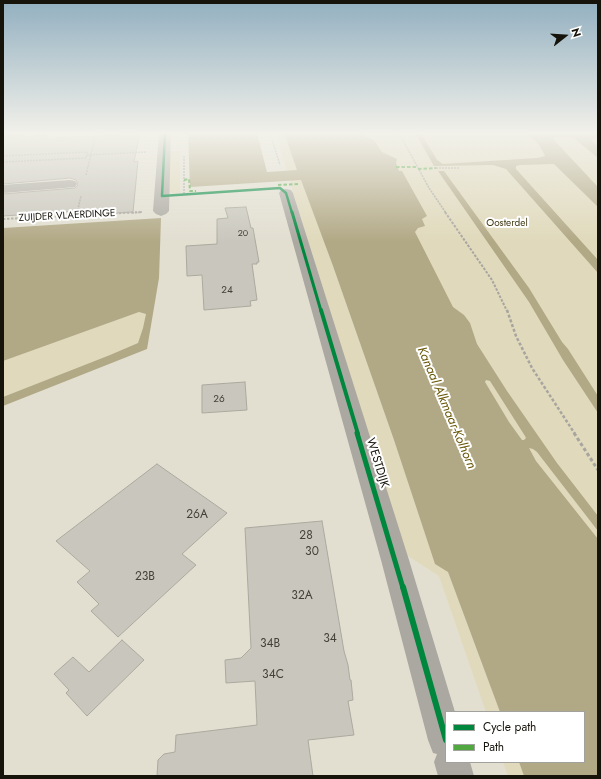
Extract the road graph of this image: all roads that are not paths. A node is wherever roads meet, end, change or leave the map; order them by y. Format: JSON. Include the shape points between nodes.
{"nodes":[{"id":1,"x":163,"y":169,"type":"edge"},
{"id":2,"x":70,"y":184,"type":"dead end"},
{"id":3,"x":3,"y":189,"type":"edge"},
{"id":4,"x":286,"y":193,"type":"dead end"},
{"id":5,"x":162,"y":211,"type":"dead end"},
{"id":6,"x":445,"y":736,"type":"edge"},
{"id":7,"x":452,"y":763,"type":"edge"},
{"id":8,"x":456,"y":776,"type":"edge"}],
"edges":[{"from":1,"to":5,"type":"street"},
{"from":2,"to":3,"type":"street"},
{"from":4,"to":6,"type":"street","name":"WESTDIJK","via":[[396,560]]},
{"from":7,"to":8,"type":"street"}]}
